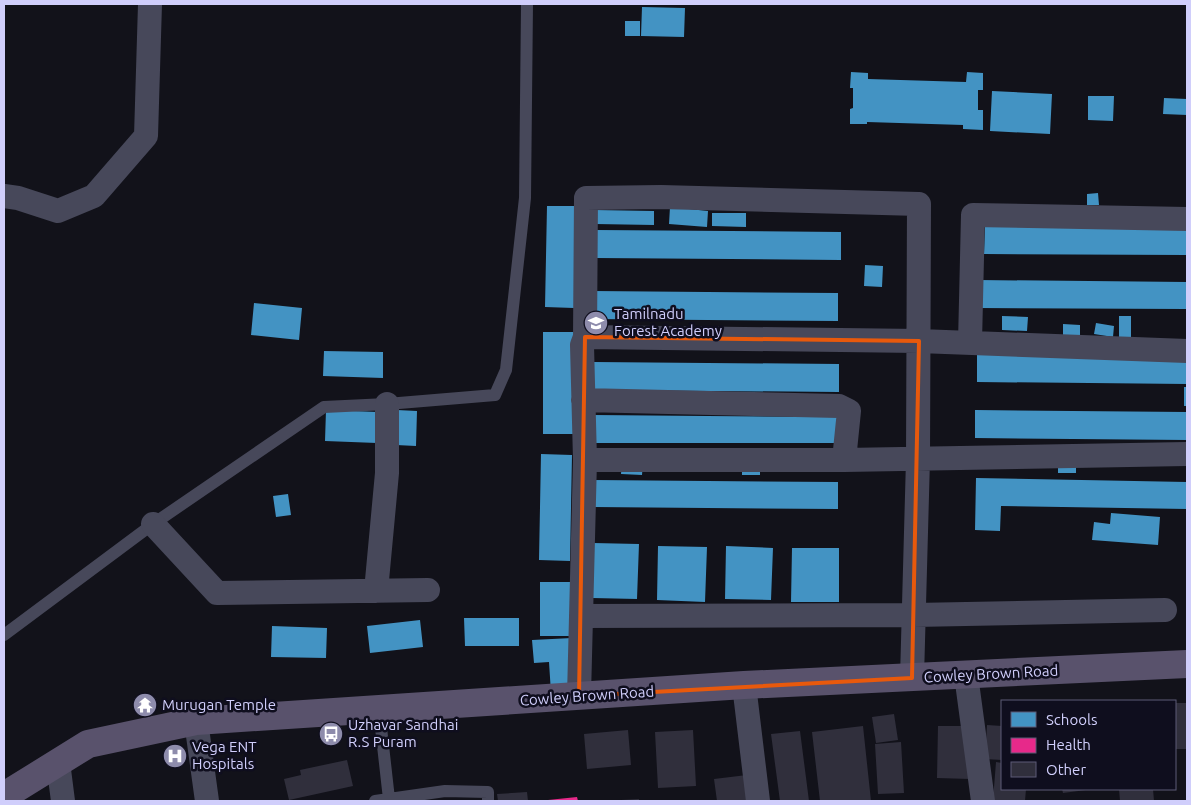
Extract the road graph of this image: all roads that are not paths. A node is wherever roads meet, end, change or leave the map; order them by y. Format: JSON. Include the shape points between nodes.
{"nodes":[{"id":1,"x":150,"y":4,"type":"edge"},
{"id":2,"x":527,"y":4,"type":"edge"},
{"id":3,"x":4,"y":196,"type":"edge"},
{"id":4,"x":1187,"y":219,"type":"edge"},
{"id":5,"x":585,"y":337,"type":"junction"},
{"id":6,"x":919,"y":341,"type":"junction"},
{"id":7,"x":970,"y":343,"type":"junction"},
{"id":8,"x":1187,"y":351,"type":"edge"},
{"id":9,"x":583,"y":400,"type":"junction"},
{"id":10,"x":387,"y":404,"type":"junction"},
{"id":11,"x":1187,"y":454,"type":"edge"},
{"id":12,"x":918,"y":459,"type":"junction"},
{"id":13,"x":585,"y":460,"type":"junction"},
{"id":14,"x":844,"y":460,"type":"junction"},
{"id":15,"x":153,"y":524,"type":"junction"},
{"id":16,"x":428,"y":590,"type":"dead end"},
{"id":17,"x":376,"y":591,"type":"junction"},
{"id":18,"x":1165,"y":610,"type":"dead end"},
{"id":19,"x":914,"y":615,"type":"junction"},
{"id":20,"x":581,"y":616,"type":"junction"},
{"id":21,"x":4,"y":635,"type":"edge"},
{"id":22,"x":1187,"y":664,"type":"edge"},
{"id":23,"x":966,"y":675,"type":"junction"},
{"id":24,"x":912,"y":678,"type":"junction"},
{"id":25,"x":744,"y":685,"type":"junction"},
{"id":26,"x":580,"y":696,"type":"junction"},
{"id":27,"x":380,"y":710,"type":"junction"},
{"id":28,"x":196,"y":721,"type":"junction"},
{"id":29,"x":58,"y":762,"type":"junction"},
{"id":30,"x":4,"y":796,"type":"edge"},
{"id":31,"x":446,"y":796,"type":"edge"},
{"id":32,"x":389,"y":799,"type":"junction"},
{"id":33,"x":63,"y":801,"type":"edge"},
{"id":34,"x":207,"y":801,"type":"edge"},
{"id":35,"x":375,"y":801,"type":"edge"},
{"id":36,"x":488,"y":801,"type":"edge"},
{"id":37,"x":758,"y":801,"type":"edge"},
{"id":38,"x":984,"y":801,"type":"edge"}],
"edges":[{"from":1,"to":3,"type":"street","via":[[146,136],[94,196],[58,211]]},
{"from":2,"to":10,"type":"lane","via":[[525,198],[506,370],[495,394]]},
{"from":4,"to":7,"type":"street","via":[[974,215]]},
{"from":5,"to":6,"type":"street"},
{"from":5,"to":6,"type":"street","via":[[586,198],[661,197],[920,204]]},
{"from":5,"to":9,"type":"street","via":[[582,344]]},
{"from":6,"to":7,"type":"street"},
{"from":6,"to":12,"type":"street"},
{"from":7,"to":8,"type":"street"},
{"from":9,"to":13,"type":"street"},
{"from":9,"to":14,"type":"street","via":[[839,406],[848,411]]},
{"from":10,"to":15,"type":"lane","via":[[324,407]]},
{"from":10,"to":17,"type":"street","via":[[387,473]]},
{"from":11,"to":12,"type":"street"},
{"from":12,"to":14,"type":"street"},
{"from":12,"to":19,"type":"street"},
{"from":13,"to":14,"type":"street"},
{"from":13,"to":20,"type":"street"},
{"from":15,"to":17,"type":"street","via":[[218,593]]},
{"from":15,"to":21,"type":"lane"},
{"from":16,"to":17,"type":"street"},
{"from":18,"to":19,"type":"street"},
{"from":19,"to":20,"type":"street"},
{"from":19,"to":24,"type":"street"},
{"from":20,"to":26,"type":"street"},
{"from":22,"to":23,"type":"main road","name":"Cowley Brown Road"},
{"from":23,"to":24,"type":"main road","name":"Cowley Brown Road"},
{"from":23,"to":38,"type":"street"},
{"from":24,"to":25,"type":"main road","name":"Cowley Brown Road"},
{"from":25,"to":26,"type":"main road","name":"Cowley Brown Road"},
{"from":25,"to":37,"type":"street"},
{"from":26,"to":27,"type":"main road","name":"Cowley Brown Road"},
{"from":27,"to":28,"type":"main road","name":"Cowley Brown Road"},
{"from":27,"to":32,"type":"lane"},
{"from":28,"to":29,"type":"main road","name":"Cowley Brown Road","via":[[88,744]]},
{"from":28,"to":34,"type":"street"},
{"from":29,"to":30,"type":"main road","name":"Cowley Brown Road"},
{"from":29,"to":33,"type":"street"},
{"from":31,"to":32,"type":"lane"},
{"from":31,"to":36,"type":"lane","via":[[488,792]]},
{"from":32,"to":35,"type":"lane"}]}
